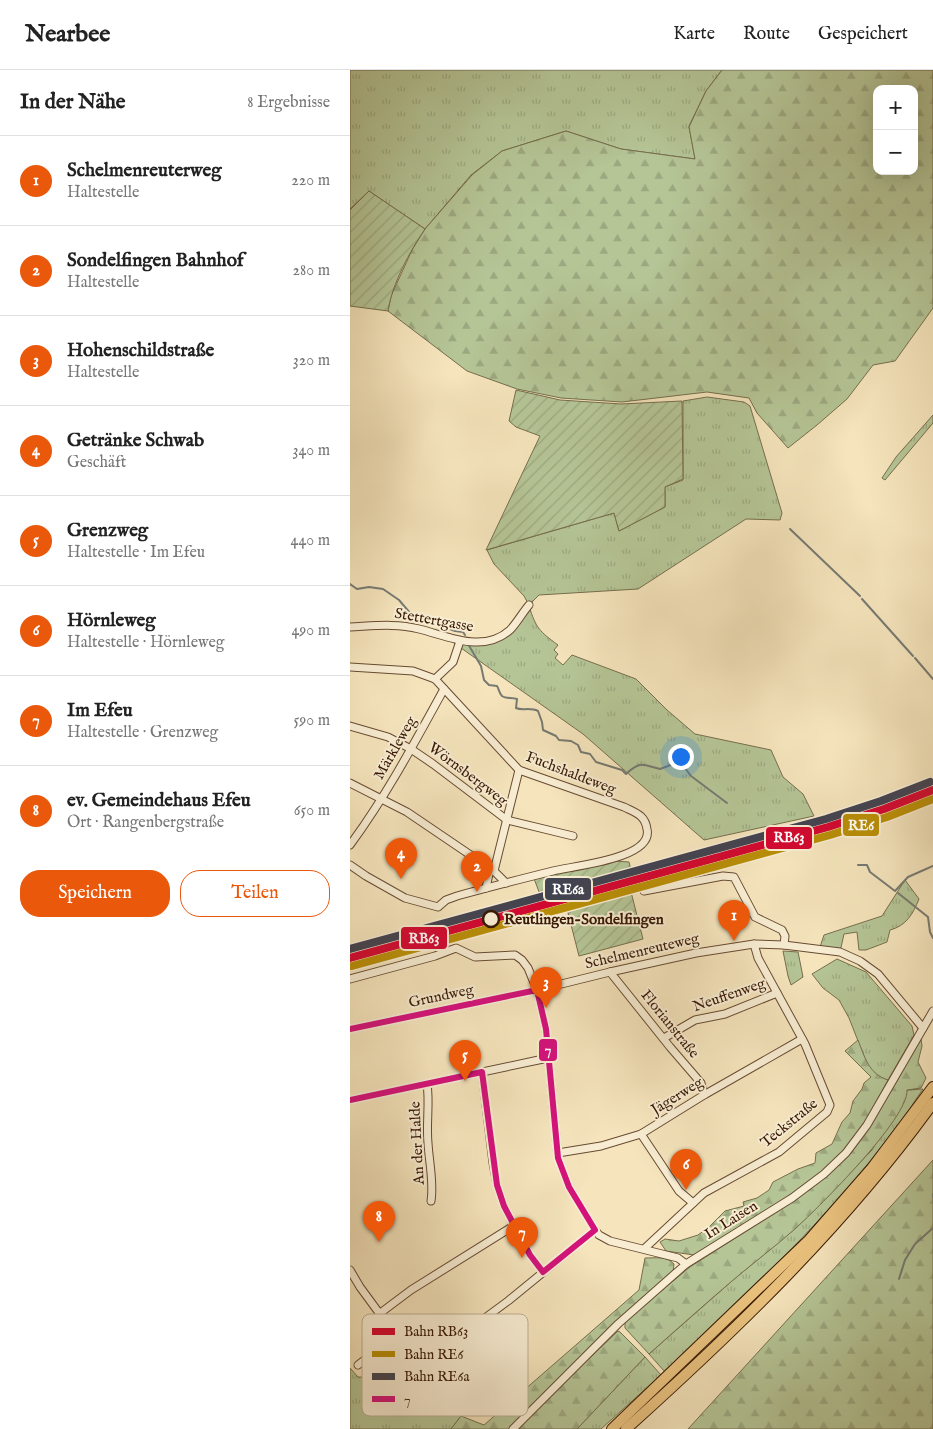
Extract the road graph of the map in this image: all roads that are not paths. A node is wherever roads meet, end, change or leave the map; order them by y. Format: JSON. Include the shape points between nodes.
{"nodes":[{"id":1,"x":529,"y":605,"type":"dead end"},
{"id":2,"x":350,"y":628,"type":"edge"},
{"id":3,"x":460,"y":641,"type":"junction"},
{"id":4,"x":350,"y":667,"type":"edge"},
{"id":5,"x":435,"y":678,"type":"junction"},
{"id":6,"x":444,"y":689,"type":"junction"},
{"id":7,"x":350,"y":726,"type":"edge"},
{"id":8,"x":411,"y":750,"type":"junction"},
{"id":9,"x":519,"y":770,"type":"junction"},
{"id":10,"x":350,"y":783,"type":"edge"},
{"id":11,"x":380,"y":800,"type":"junction"},
{"id":12,"x":507,"y":820,"type":"junction"},
{"id":13,"x":573,"y":836,"type":"dead end"},
{"id":14,"x":350,"y":845,"type":"edge"},
{"id":15,"x":350,"y":865,"type":"edge"},
{"id":16,"x":492,"y":870,"type":"junction"},
{"id":17,"x":506,"y":883,"type":"junction"},
{"id":18,"x":486,"y":888,"type":"junction"},
{"id":19,"x":644,"y":891,"type":"dead end"},
{"id":20,"x":754,"y":944,"type":"junction"},
{"id":21,"x":784,"y":945,"type":"junction"},
{"id":22,"x":610,"y":972,"type":"junction"},
{"id":23,"x":350,"y":979,"type":"edge"},
{"id":24,"x":537,"y":990,"type":"junction"},
{"id":25,"x":776,"y":993,"type":"junction"},
{"id":26,"x":933,"y":1011,"type":"edge"},
{"id":27,"x":350,"y":1028,"type":"edge"},
{"id":28,"x":923,"y":1028,"type":"junction"},
{"id":29,"x":664,"y":1038,"type":"junction"},
{"id":30,"x":802,"y":1039,"type":"junction"},
{"id":31,"x":548,"y":1058,"type":"junction"},
{"id":32,"x":482,"y":1072,"type":"junction"},
{"id":33,"x":426,"y":1084,"type":"junction"},
{"id":34,"x":704,"y":1095,"type":"junction"},
{"id":35,"x":931,"y":1095,"type":"edge"},
{"id":36,"x":350,"y":1100,"type":"edge"},
{"id":37,"x":641,"y":1134,"type":"junction"},
{"id":38,"x":558,"y":1153,"type":"junction"},
{"id":39,"x":431,"y":1201,"type":"dead end"},
{"id":40,"x":693,"y":1203,"type":"junction"},
{"id":41,"x":515,"y":1225,"type":"junction"},
{"id":42,"x":595,"y":1230,"type":"junction"},
{"id":43,"x":644,"y":1248,"type":"junction"},
{"id":44,"x":686,"y":1264,"type":"junction"},
{"id":45,"x":350,"y":1270,"type":"edge"},
{"id":46,"x":543,"y":1272,"type":"junction"},
{"id":47,"x":379,"y":1314,"type":"joint"},
{"id":48,"x":490,"y":1314,"type":"edge"},
{"id":49,"x":362,"y":1362,"type":"edge"},
{"id":50,"x":358,"y":1365,"type":"dead end"},
{"id":51,"x":528,"y":1414,"type":"edge"},
{"id":52,"x":526,"y":1416,"type":"edge"},
{"id":53,"x":513,"y":1429,"type":"edge"},
{"id":54,"x":612,"y":1429,"type":"edge"},
{"id":55,"x":626,"y":1429,"type":"edge"}],
"edges":[{"from":1,"to":3,"type":"street","name":"Stettertgasse","via":[[511,629],[496,639]]},
{"from":2,"to":3,"type":"street","name":"Stettertgasse","via":[[418,628]]},
{"from":3,"to":5,"type":"street","via":[[453,662]]},
{"from":4,"to":5,"type":"street","via":[[413,671]]},
{"from":5,"to":6,"type":"street","name":"Fuchshaldeweg"},
{"from":6,"to":8,"type":"street","name":"Märkleweg"},
{"from":6,"to":9,"type":"street","name":"Fuchshaldeweg"},
{"from":7,"to":8,"type":"street","name":"Wörnsbergweg","via":[[388,737]]},
{"from":8,"to":11,"type":"street","name":"Märkleweg"},
{"from":8,"to":12,"type":"street","name":"Wörnsbergweg"},
{"from":9,"to":12,"type":"street"},
{"from":9,"to":17,"type":"street","name":"Fuchshaldeweg","via":[[641,815],[648,833],[635,850],[615,859]]},
{"from":10,"to":11,"type":"street"},
{"from":11,"to":14,"type":"street","name":"Märkleweg"},
{"from":11,"to":16,"type":"street","via":[[407,812]]},
{"from":12,"to":13,"type":"street","name":"Wörnsbergweg"},
{"from":12,"to":16,"type":"street"},
{"from":15,"to":18,"type":"street","via":[[405,898],[438,907],[451,898]]},
{"from":16,"to":17,"type":"street"},
{"from":16,"to":18,"type":"street"},
{"from":17,"to":18,"type":"street"},
{"from":19,"to":21,"type":"street","via":[[723,876],[734,877],[756,917],[782,930]]},
{"from":20,"to":21,"type":"street","name":"Schelmenreuteweg"},
{"from":20,"to":22,"type":"street","name":"Schelmenreuteweg"},
{"from":20,"to":25,"type":"street","name":"Teckstraße"},
{"from":21,"to":28,"type":"street","name":"Schelmenreuteweg","via":[[840,952],[860,962],[878,974]]},
{"from":22,"to":24,"type":"street","name":"Schelmenreuteweg"},
{"from":22,"to":29,"type":"street","name":"Florianstraße"},
{"from":23,"to":24,"type":"street","via":[[456,948],[475,957],[516,955],[528,968]]},
{"from":24,"to":27,"type":"street","name":"Grundweg"},
{"from":24,"to":31,"type":"street","via":[[545,1023]]},
{"from":25,"to":29,"type":"street","name":"Neuffenweg","via":[[725,1014],[695,1020]]},
{"from":25,"to":30,"type":"street","name":"Teckstraße"},
{"from":26,"to":28,"type":"street","name":"In Laisen"},
{"from":28,"to":44,"type":"street","name":"In Laisen","via":[[867,1126],[846,1153],[792,1198]]},
{"from":29,"to":34,"type":"street","name":"Florianstraße","via":[[701,1082]]},
{"from":30,"to":34,"type":"street","name":"Jägerweg"},
{"from":30,"to":40,"type":"street","name":"Teckstraße","via":[[829,1097],[827,1112],[779,1152],[716,1185]]},
{"from":31,"to":32,"type":"street"},
{"from":31,"to":38,"type":"street"},
{"from":32,"to":33,"type":"street"},
{"from":32,"to":41,"type":"street","via":[[493,1163],[504,1206]]},
{"from":33,"to":36,"type":"street"},
{"from":33,"to":39,"type":"street","name":"An der Halde"},
{"from":34,"to":37,"type":"street","name":"Jägerweg"},
{"from":35,"to":54,"type":"highway","via":[[809,1240]]},
{"from":35,"to":55,"type":"highway","via":[[874,1181],[811,1251],[732,1331]]},
{"from":37,"to":38,"type":"street","name":"Jägerweg","via":[[601,1146]]},
{"from":37,"to":40,"type":"street","via":[[679,1191]]},
{"from":38,"to":42,"type":"street","via":[[569,1187]]},
{"from":40,"to":43,"type":"street","name":"Teckstraße"},
{"from":41,"to":46,"type":"street"},
{"from":41,"to":47,"type":"street","via":[[411,1290]]},
{"from":42,"to":43,"type":"street","via":[[610,1241]]},
{"from":42,"to":46,"type":"street"},
{"from":43,"to":44,"type":"street","via":[[678,1258]]},
{"from":44,"to":51,"type":"street","name":"In Laisen","via":[[618,1324]]},
{"from":45,"to":47,"type":"street"},
{"from":46,"to":48,"type":"street"},
{"from":49,"to":50,"type":"street"},
{"from":52,"to":53,"type":"street","name":"In Laisen"}]}
